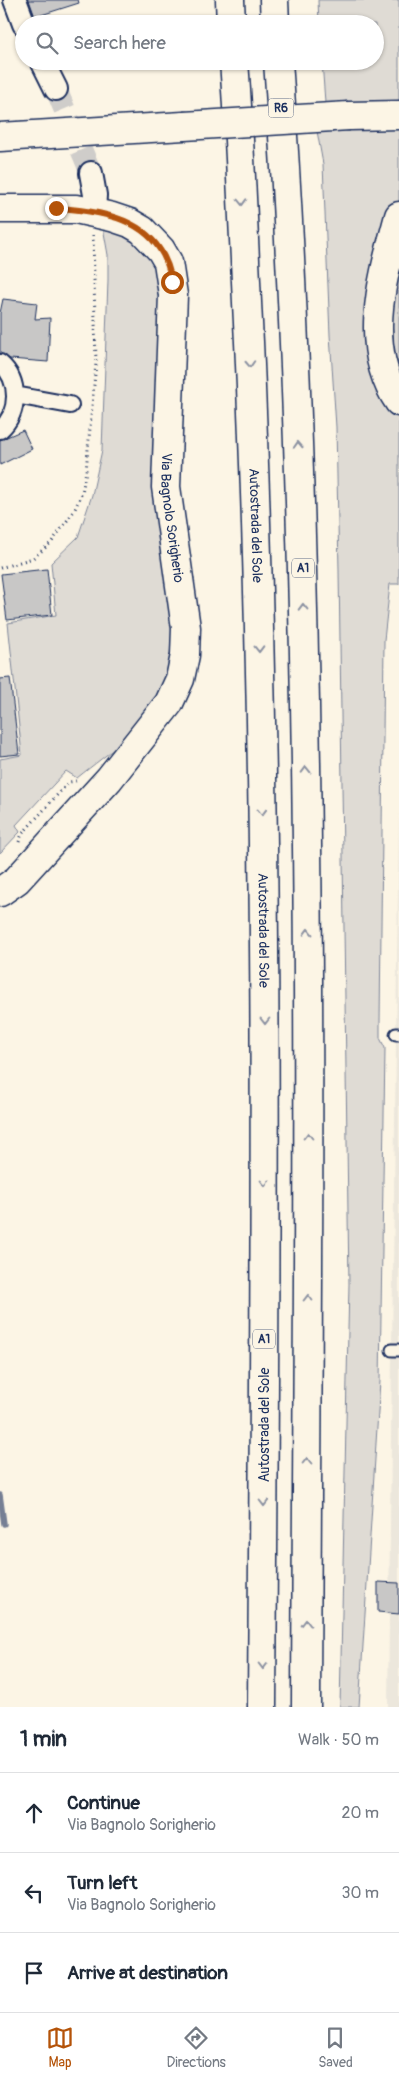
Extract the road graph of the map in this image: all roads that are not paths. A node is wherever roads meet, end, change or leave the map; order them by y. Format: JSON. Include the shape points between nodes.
{"nodes":[{"id":1,"x":15,"y":0,"type":"edge"},
{"id":2,"x":230,"y":0,"type":"edge"},
{"id":3,"x":274,"y":0,"type":"edge"},
{"id":4,"x":21,"y":15,"type":"edge"},
{"id":5,"x":231,"y":15,"type":"edge"},
{"id":6,"x":275,"y":15,"type":"edge"},
{"id":7,"x":46,"y":70,"type":"edge"},
{"id":8,"x":235,"y":70,"type":"edge"},
{"id":9,"x":279,"y":70,"type":"edge"},
{"id":10,"x":56,"y":89,"type":"tunnel mouth"},
{"id":11,"x":399,"y":115,"type":"edge"},
{"id":12,"x":0,"y":137,"type":"edge"},
{"id":13,"x":285,"y":155,"type":"joint"},
{"id":14,"x":91,"y":173,"type":"tunnel mouth"},
{"id":15,"x":0,"y":209,"type":"edge"},
{"id":16,"x":94,"y":212,"type":"junction"},
{"id":17,"x":399,"y":216,"type":"edge"},
{"id":18,"x":0,"y":363,"type":"edge"},
{"id":19,"x":15,"y":395,"type":"junction"},
{"id":20,"x":399,"y":402,"type":"edge"},
{"id":21,"x":70,"y":404,"type":"dead end"},
{"id":22,"x":0,"y":430,"type":"edge"},
{"id":23,"x":0,"y":892,"type":"edge"},
{"id":24,"x":262,"y":1707,"type":"edge"},
{"id":25,"x":306,"y":1707,"type":"edge"}],
"edges":[{"from":1,"to":4,"type":"street"},
{"from":2,"to":5,"type":"main road"},
{"from":3,"to":6,"type":"main road"},
{"from":7,"to":10,"type":"street"},
{"from":8,"to":24,"type":"main road","name":"Autostrada del Sole","number":"A1","one_way":true,"via":[[257,521],[265,952]]},
{"from":9,"to":13,"type":"main road","number":"R6"},
{"from":11,"to":12,"type":"main road","bridge":true},
{"from":25,"to":13,"type":"main road","number":"A1","one_way":true,"via":[[309,971],[302,524]]},
{"from":14,"to":16,"type":"street"},
{"from":15,"to":16,"type":"main road","name":"Via Bagnolo Sorigherio","via":[[56,208]]},
{"from":16,"to":23,"type":"main road","name":"Via Bagnolo Sorigherio","via":[[142,230],[162,250],[168,262],[173,295],[166,488],[186,628],[186,655],[169,703],[156,720],[24,873]]},
{"from":17,"to":20,"type":"main road","via":[[386,264],[378,319],[380,356],[386,380]]},
{"from":18,"to":19,"type":"street","via":[[12,380]]},
{"from":19,"to":21,"type":"street"},
{"from":19,"to":22,"type":"street","via":[[10,418]]}]}
